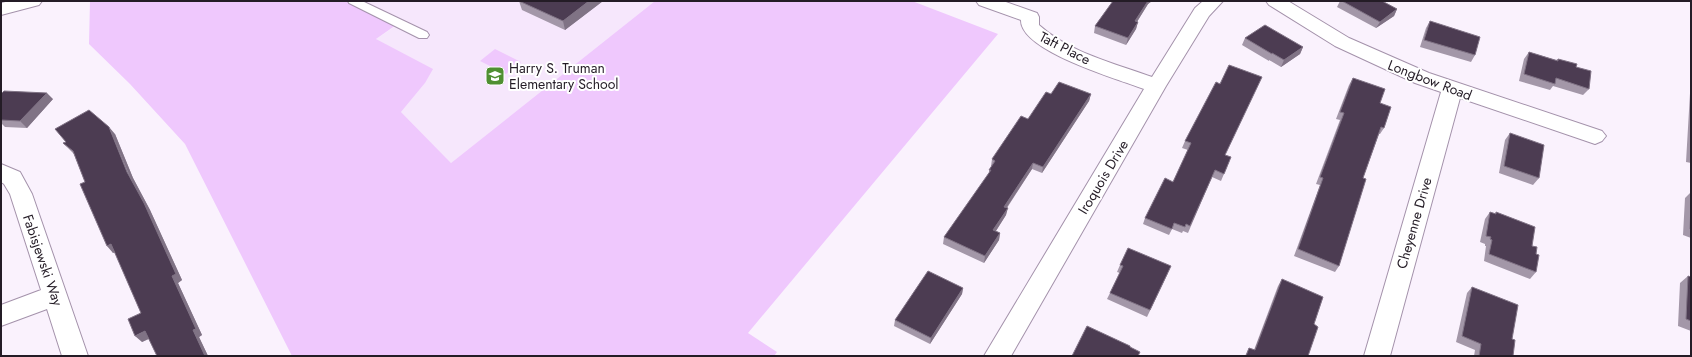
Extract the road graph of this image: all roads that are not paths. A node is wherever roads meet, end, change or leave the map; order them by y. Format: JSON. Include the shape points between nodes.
{"nodes":[{"id":1,"x":33,"y":1,"type":"edge"},
{"id":2,"x":353,"y":1,"type":"edge"},
{"id":3,"x":986,"y":1,"type":"edge"},
{"id":4,"x":1214,"y":1,"type":"edge"},
{"id":5,"x":1275,"y":1,"type":"edge"},
{"id":6,"x":1,"y":9,"type":"edge"},
{"id":7,"x":1034,"y":9,"type":"edge"},
{"id":8,"x":423,"y":35,"type":"dead end"},
{"id":9,"x":1156,"y":86,"type":"junction"},
{"id":10,"x":1452,"y":89,"type":"junction"},
{"id":11,"x":1596,"y":136,"type":"dead end"},
{"id":12,"x":1,"y":172,"type":"edge"},
{"id":13,"x":55,"y":294,"type":"junction"},
{"id":14,"x":1,"y":316,"type":"edge"},
{"id":15,"x":75,"y":356,"type":"edge"},
{"id":16,"x":997,"y":356,"type":"edge"},
{"id":17,"x":1377,"y":356,"type":"edge"}],
"edges":[{"from":1,"to":6,"type":"street"},
{"from":2,"to":8,"type":"lane"},
{"from":3,"to":7,"type":"street","name":"Taft Place"},
{"from":4,"to":9,"type":"street","name":"Iroquois Drive","via":[[1202,12]]},
{"from":5,"to":10,"type":"street","name":"Longbow Road","via":[[1355,48]]},
{"from":7,"to":9,"type":"street","name":"Taft Place","via":[[1030,27],[1044,40],[1072,55]]},
{"from":9,"to":16,"type":"street","name":"Iroquois Drive"},
{"from":10,"to":11,"type":"street","name":"Longbow Road"},
{"from":10,"to":17,"type":"street","name":"Cheyenne Drive"},
{"from":12,"to":13,"type":"street","name":"Fabisjewski Way","via":[[12,178],[21,194]]},
{"from":13,"to":14,"type":"street"},
{"from":13,"to":15,"type":"street","name":"Fabisjewski Way"}]}
